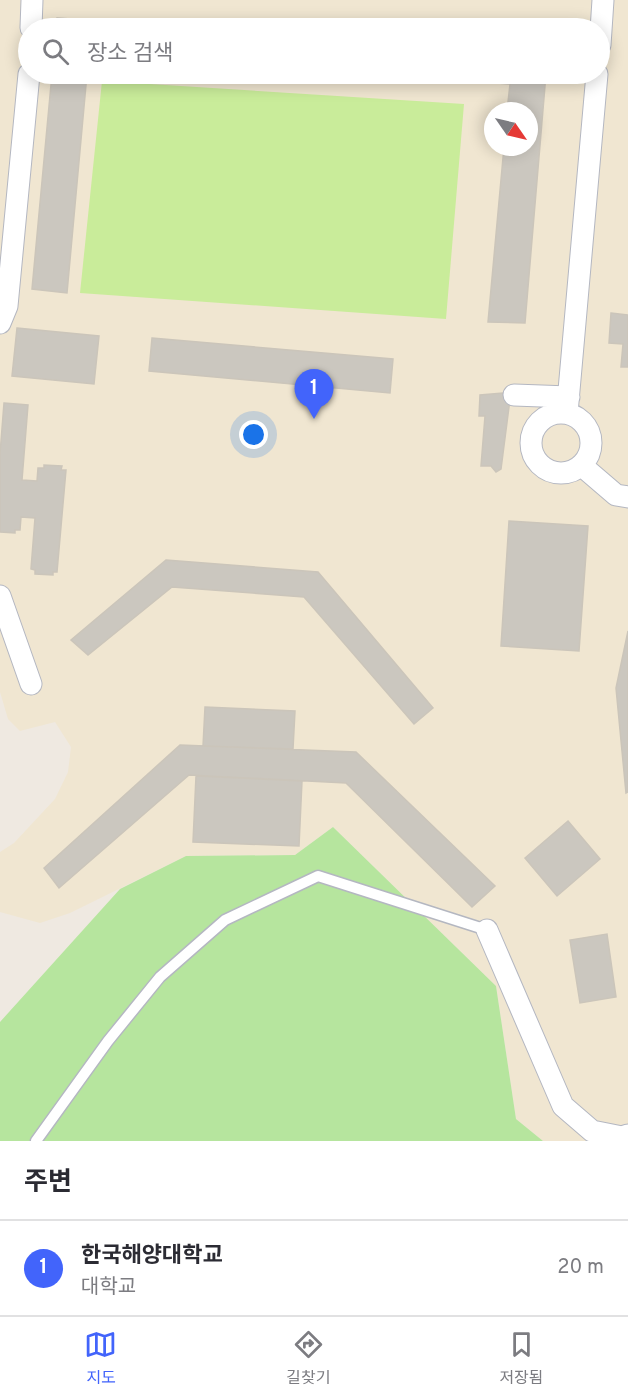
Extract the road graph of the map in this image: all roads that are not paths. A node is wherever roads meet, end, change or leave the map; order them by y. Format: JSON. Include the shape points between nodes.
{"nodes":[{"id":1,"x":32,"y":0,"type":"edge"},
{"id":2,"x":603,"y":0,"type":"edge"},
{"id":3,"x":31,"y":18,"type":"edge"},
{"id":4,"x":602,"y":18,"type":"edge"},
{"id":5,"x":28,"y":84,"type":"edge"},
{"id":6,"x":596,"y":84,"type":"edge"},
{"id":7,"x":0,"y":323,"type":"edge"},
{"id":8,"x":514,"y":395,"type":"dead end"},
{"id":9,"x":568,"y":405,"type":"junction"},
{"id":10,"x":581,"y":465,"type":"junction"},
{"id":11,"x":628,"y":497,"type":"edge"},
{"id":12,"x":0,"y":596,"type":"edge"},
{"id":13,"x":32,"y":684,"type":"dead end"},
{"id":14,"x":488,"y":930,"type":"joint"},
{"id":15,"x":628,"y":1135,"type":"edge"},
{"id":16,"x":36,"y":1141,"type":"edge"}],
"edges":[{"from":1,"to":3,"type":"street"},
{"from":2,"to":4,"type":"street"},
{"from":5,"to":7,"type":"street","via":[[8,306]]},
{"from":6,"to":9,"type":"street"},
{"from":8,"to":9,"type":"street"},
{"from":9,"to":10,"type":"street","via":[[589,431],[591,450]]},
{"from":9,"to":10,"type":"street","via":[[540,421],[531,439],[531,449],[535,459],[550,472],[571,472]]},
{"from":10,"to":11,"type":"street","via":[[615,495]]},
{"from":12,"to":13,"type":"street"},
{"from":14,"to":15,"type":"street","via":[[563,1106],[592,1131]]},
{"from":14,"to":16,"type":"lane","via":[[318,876],[307,881],[225,920],[160,977]]}]}
